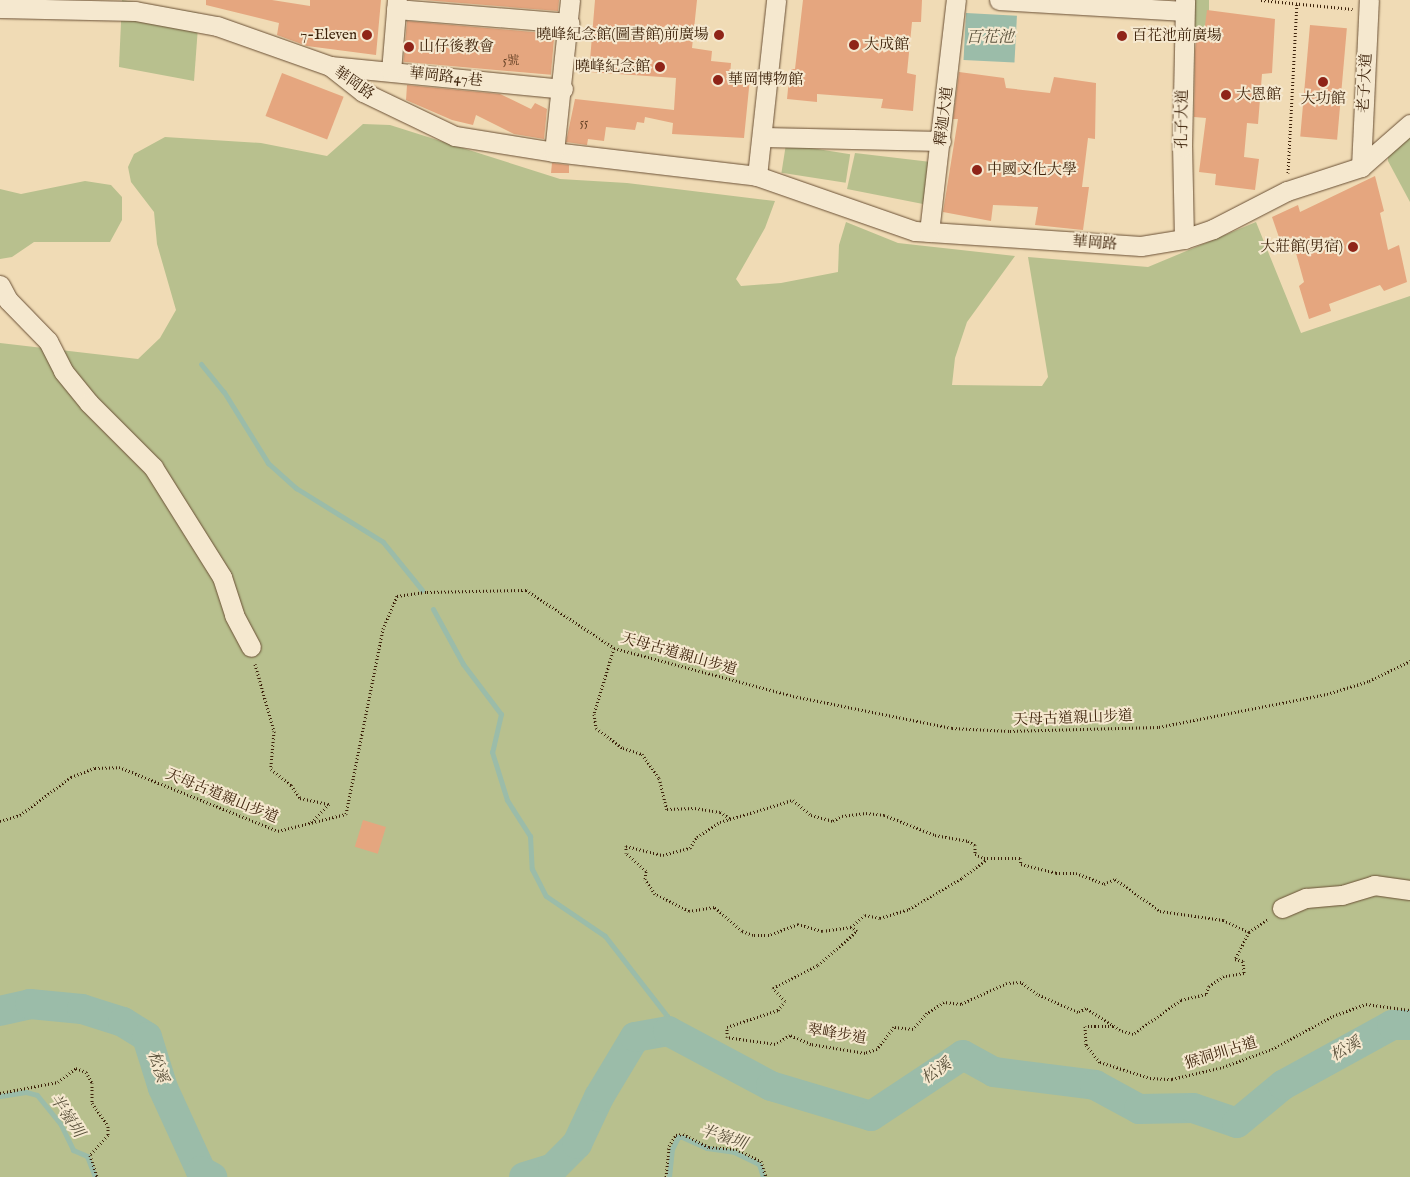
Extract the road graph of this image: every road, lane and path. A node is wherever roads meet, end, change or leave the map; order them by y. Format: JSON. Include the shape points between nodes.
{"nodes":[{"id":1,"x":570,"y":0,"type":"edge"},
{"id":2,"x":776,"y":0,"type":"edge"},
{"id":3,"x":956,"y":0,"type":"edge"},
{"id":4,"x":999,"y":0,"type":"edge"},
{"id":5,"x":1261,"y":0,"type":"edge"},
{"id":6,"x":396,"y":4,"type":"edge"},
{"id":7,"x":1298,"y":4,"type":"junction"},
{"id":8,"x":1185,"y":5,"type":"edge"},
{"id":9,"x":1369,"y":5,"type":"edge"},
{"id":10,"x":0,"y":8,"type":"edge"},
{"id":11,"x":569,"y":23,"type":"junction"},
{"id":12,"x":330,"y":66,"type":"junction"},
{"id":13,"x":391,"y":71,"type":"junction"},
{"id":14,"x":563,"y":90,"type":"junction"},
{"id":15,"x":1410,"y":124,"type":"edge"},
{"id":16,"x":764,"y":137,"type":"junction"},
{"id":17,"x":941,"y":141,"type":"junction"},
{"id":18,"x":554,"y":152,"type":"junction"},
{"id":19,"x":1361,"y":166,"type":"junction"},
{"id":20,"x":757,"y":176,"type":"junction"},
{"id":21,"x":1287,"y":191,"type":"junction"},
{"id":22,"x":929,"y":232,"type":"junction"},
{"id":23,"x":1184,"y":239,"type":"junction"},
{"id":24,"x":0,"y":286,"type":"edge"},
{"id":25,"x":250,"y":647,"type":"joint"},
{"id":26,"x":614,"y":648,"type":"junction"},
{"id":27,"x":1410,"y":661,"type":"edge"},
{"id":28,"x":731,"y":820,"type":"junction"},
{"id":29,"x":0,"y":821,"type":"edge"},
{"id":30,"x":310,"y":824,"type":"junction"},
{"id":31,"x":987,"y":858,"type":"junction"},
{"id":32,"x":1410,"y":890,"type":"edge"},
{"id":33,"x":1282,"y":908,"type":"joint"},
{"id":34,"x":851,"y":926,"type":"junction"},
{"id":35,"x":1249,"y":932,"type":"junction"},
{"id":36,"x":1410,"y":1010,"type":"edge"},
{"id":37,"x":1113,"y":1026,"type":"junction"},
{"id":38,"x":0,"y":1093,"type":"edge"},
{"id":39,"x":97,"y":1177,"type":"edge"},
{"id":40,"x":666,"y":1177,"type":"edge"},
{"id":41,"x":766,"y":1177,"type":"edge"}],
"edges":[{"from":1,"to":11,"type":"street"},
{"from":2,"to":16,"type":"street"},
{"from":3,"to":17,"type":"street","name":"釋迦大道"},
{"from":4,"to":8,"type":"street"},
{"from":5,"to":7,"type":"path"},
{"from":6,"to":11,"type":"street"},
{"from":6,"to":13,"type":"street"},
{"from":7,"to":9,"type":"path"},
{"from":7,"to":21,"type":"path"},
{"from":8,"to":23,"type":"street","name":"孔子大道"},
{"from":9,"to":19,"type":"street","name":"老子大道"},
{"from":10,"to":12,"type":"street","name":"華岡路","via":[[135,11],[217,26]]},
{"from":11,"to":14,"type":"street"},
{"from":12,"to":13,"type":"street","name":"華岡路47巷"},
{"from":12,"to":18,"type":"street","name":"華岡路","via":[[363,92],[455,136]]},
{"from":13,"to":14,"type":"street","name":"華岡路47巷"},
{"from":14,"to":18,"type":"street"},
{"from":15,"to":19,"type":"street","name":"華岡路"},
{"from":16,"to":17,"type":"street"},
{"from":16,"to":20,"type":"street"},
{"from":17,"to":22,"type":"street","name":"釋迦大道"},
{"from":18,"to":20,"type":"street","name":"華岡路"},
{"from":19,"to":21,"type":"street","name":"華岡路"},
{"from":20,"to":22,"type":"street","name":"華岡路","via":[[915,231]]},
{"from":21,"to":23,"type":"street","name":"華岡路","via":[[1213,229]]},
{"from":22,"to":23,"type":"street","name":"華岡路","via":[[1141,246]]},
{"from":24,"to":25,"type":"street","via":[[8,300],[48,342],[63,371],[88,403],[153,467],[222,577],[234,615]]},
{"from":25,"to":30,"type":"path","via":[[274,731],[271,769],[291,785],[300,798],[329,804]]},
{"from":26,"to":27,"type":"path","name":"天母古道親山步道","via":[[742,684],[872,713],[952,728],[1010,731],[1159,726],[1327,694],[1369,680]]},
{"from":26,"to":28,"type":"path","via":[[594,714],[596,728],[623,748],[642,754],[659,778],[667,809],[695,808],[720,812]]},
{"from":26,"to":30,"type":"path","name":"天母古道親山步道","via":[[526,590],[427,592],[397,596],[383,629],[346,814]]},
{"from":28,"to":31,"type":"path","via":[[793,800],[810,815],[833,821],[842,816],[866,813],[884,815],[936,835],[968,841],[975,846],[975,854]]},
{"from":28,"to":34,"type":"path","via":[[720,822],[697,837],[690,848],[663,855],[626,846],[626,853],[646,871],[645,879],[655,894],[689,912],[714,907],[742,931],[753,935],[768,934],[798,924],[822,931]]},
{"from":29,"to":30,"type":"path","name":"天母古道親山步道","via":[[20,815],[70,777],[94,768],[119,767],[278,832]]},
{"from":31,"to":34,"type":"path","via":[[956,883],[909,909],[880,918],[865,915]]},
{"from":31,"to":35,"type":"path","via":[[1020,858],[1021,864],[1076,873],[1104,884],[1115,879],[1160,911],[1223,920]]},
{"from":32,"to":33,"type":"street","via":[[1374,886],[1342,895],[1306,898]]},
{"from":33,"to":35,"type":"path"},
{"from":34,"to":37,"type":"path","name":"翠峰步道","via":[[857,931],[818,965],[773,988],[785,1002],[778,1010],[727,1027],[727,1036],[775,1044],[790,1035],[811,1044],[865,1053],[877,1049],[894,1027],[913,1029],[944,1002],[961,1004],[1007,983],[1020,982],[1037,994],[1078,1012],[1086,1008]]},
{"from":35,"to":37,"type":"path","name":"翠峰步道","via":[[1236,959],[1243,961],[1244,973],[1224,976],[1209,986],[1206,994],[1181,1000],[1133,1034]]},
{"from":36,"to":37,"type":"path","name":"猴洞圳古道","via":[[1366,1004],[1333,1016],[1272,1049],[1223,1067],[1172,1079],[1150,1078],[1100,1062],[1086,1045],[1085,1026]]},
{"from":38,"to":39,"type":"path","via":[[58,1082],[76,1068],[86,1072],[92,1083],[92,1103],[108,1126],[108,1135],[90,1155]]},
{"from":40,"to":41,"type":"path","via":[[669,1146],[676,1135],[683,1134],[709,1147],[736,1150],[760,1161]]}]}
